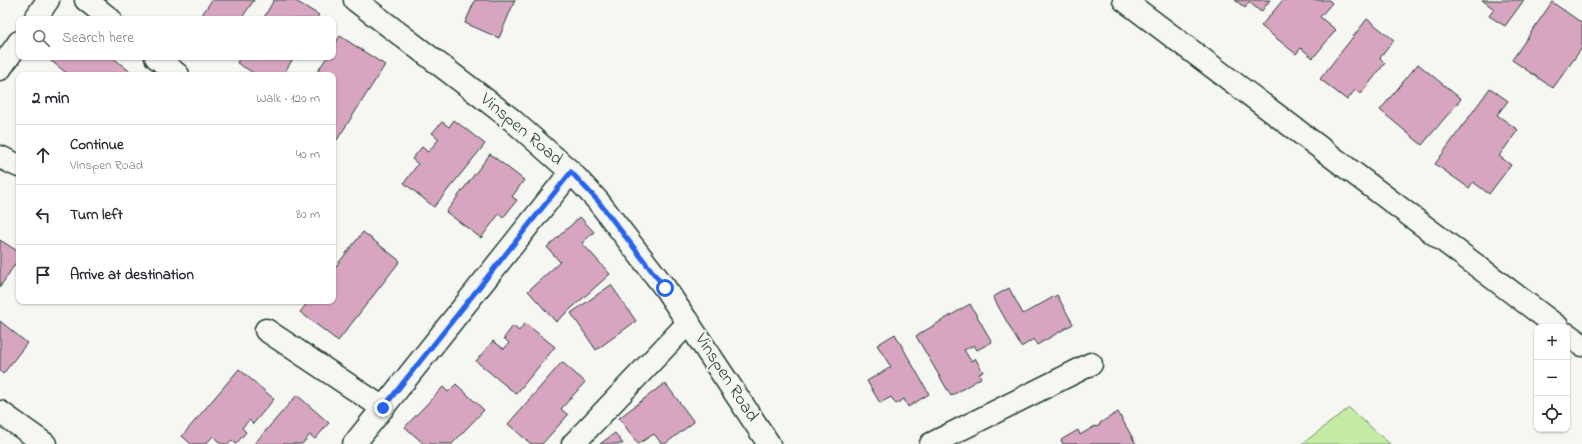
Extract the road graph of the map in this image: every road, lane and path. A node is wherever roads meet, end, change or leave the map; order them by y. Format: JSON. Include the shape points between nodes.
{"nodes":[{"id":1,"x":48,"y":0,"type":"edge"},
{"id":2,"x":86,"y":0,"type":"edge"},
{"id":3,"x":355,"y":0,"type":"edge"},
{"id":4,"x":1124,"y":0,"type":"edge"},
{"id":5,"x":37,"y":16,"type":"edge"},
{"id":6,"x":106,"y":16,"type":"edge"},
{"id":7,"x":16,"y":46,"type":"edge"},
{"id":8,"x":160,"y":60,"type":"edge"},
{"id":9,"x":0,"y":69,"type":"edge"},
{"id":10,"x":174,"y":72,"type":"edge"},
{"id":11,"x":0,"y":157,"type":"edge"},
{"id":12,"x":16,"y":165,"type":"edge"},
{"id":13,"x":571,"y":172,"type":"junction"},
{"id":14,"x":689,"y":322,"type":"junction"},
{"id":15,"x":1554,"y":324,"type":"edge"},
{"id":16,"x":266,"y":330,"type":"dead end"},
{"id":17,"x":1570,"y":336,"type":"edge"},
{"id":18,"x":1582,"y":345,"type":"edge"},
{"id":19,"x":1091,"y":364,"type":"dead end"},
{"id":20,"x":383,"y":408,"type":"junction"},
{"id":21,"x":0,"y":412,"type":"edge"},
{"id":22,"x":45,"y":444,"type":"edge"},
{"id":23,"x":354,"y":444,"type":"edge"},
{"id":24,"x":573,"y":444,"type":"edge"},
{"id":25,"x":769,"y":444,"type":"edge"},
{"id":26,"x":931,"y":444,"type":"edge"}],
"edges":[{"from":1,"to":5,"type":"street"},
{"from":2,"to":6,"type":"street"},
{"from":3,"to":13,"type":"street","name":"Vinspen Road","via":[[511,119]]},
{"from":4,"to":15,"type":"street"},
{"from":7,"to":9,"type":"street"},
{"from":8,"to":10,"type":"street"},
{"from":11,"to":12,"type":"street"},
{"from":13,"to":14,"type":"street","name":"Vinspen Road","via":[[637,250]]},
{"from":13,"to":20,"type":"street"},
{"from":14,"to":24,"type":"street"},
{"from":14,"to":25,"type":"street","name":"Vinspen Road"},
{"from":16,"to":20,"type":"street"},
{"from":17,"to":18,"type":"street"},
{"from":19,"to":26,"type":"street"},
{"from":20,"to":23,"type":"street"},
{"from":21,"to":22,"type":"street"}]}
